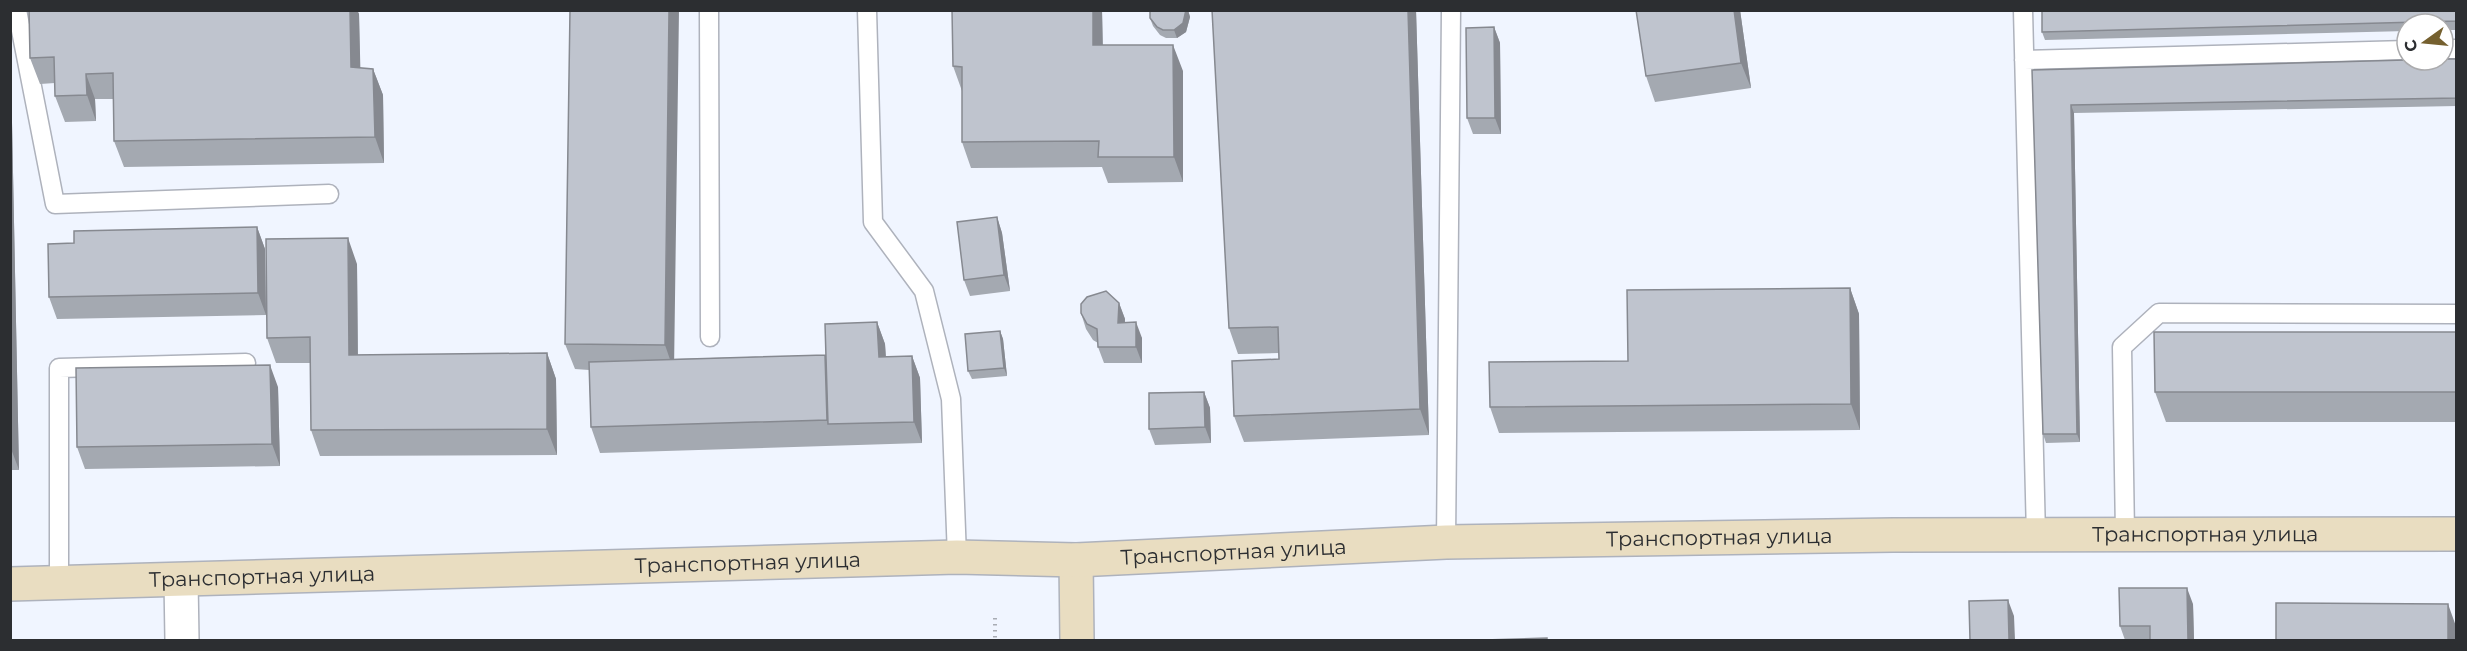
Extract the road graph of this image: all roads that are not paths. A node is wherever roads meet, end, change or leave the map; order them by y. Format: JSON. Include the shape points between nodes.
{"nodes":[{"id":1,"x":17,"y":10,"type":"edge"},
{"id":2,"x":709,"y":10,"type":"edge"},
{"id":3,"x":867,"y":10,"type":"edge"},
{"id":4,"x":1451,"y":10,"type":"edge"},
{"id":5,"x":2023,"y":10,"type":"edge"},
{"id":6,"x":2395,"y":50,"type":"edge"},
{"id":7,"x":2024,"y":60,"type":"junction"},
{"id":8,"x":329,"y":195,"type":"dead end"},
{"id":9,"x":2457,"y":314,"type":"edge"},
{"id":10,"x":710,"y":337,"type":"dead end"},
{"id":11,"x":246,"y":363,"type":"edge"},
{"id":12,"x":2125,"y":534,"type":"junction"},
{"id":13,"x":2457,"y":534,"type":"edge"},
{"id":14,"x":2036,"y":536,"type":"junction"},
{"id":15,"x":1446,"y":542,"type":"junction"},
{"id":16,"x":957,"y":557,"type":"junction"},
{"id":17,"x":1076,"y":560,"type":"junction"},
{"id":18,"x":181,"y":580,"type":"junction"},
{"id":19,"x":59,"y":583,"type":"junction"},
{"id":20,"x":10,"y":584,"type":"edge"},
{"id":21,"x":182,"y":640,"type":"edge"},
{"id":22,"x":1077,"y":640,"type":"edge"}],
"edges":[{"from":1,"to":8,"type":"lane","via":[[55,204]]},
{"from":2,"to":10,"type":"lane"},
{"from":3,"to":16,"type":"lane","via":[[873,222],[924,291],[951,399]]},
{"from":4,"to":15,"type":"lane"},
{"from":5,"to":7,"type":"lane"},
{"from":6,"to":7,"type":"lane"},
{"from":7,"to":14,"type":"lane"},
{"from":9,"to":12,"type":"lane","via":[[2159,313],[2122,347]]},
{"from":11,"to":19,"type":"lane","via":[[59,368]]},
{"from":12,"to":13,"type":"street","name":"Транспортная улица"},
{"from":12,"to":14,"type":"street","name":"Транспортная улица"},
{"from":14,"to":15,"type":"street","name":"Транспортная улица"},
{"from":15,"to":17,"type":"street","name":"Транспортная улица"},
{"from":16,"to":17,"type":"street","name":"Транспортная улица"},
{"from":16,"to":18,"type":"street","name":"Транспортная улица"},
{"from":17,"to":22,"type":"street"},
{"from":18,"to":19,"type":"street","name":"Транспортная улица"},
{"from":18,"to":21,"type":"street"},
{"from":19,"to":20,"type":"street","name":"Транспортная улица"}]}
